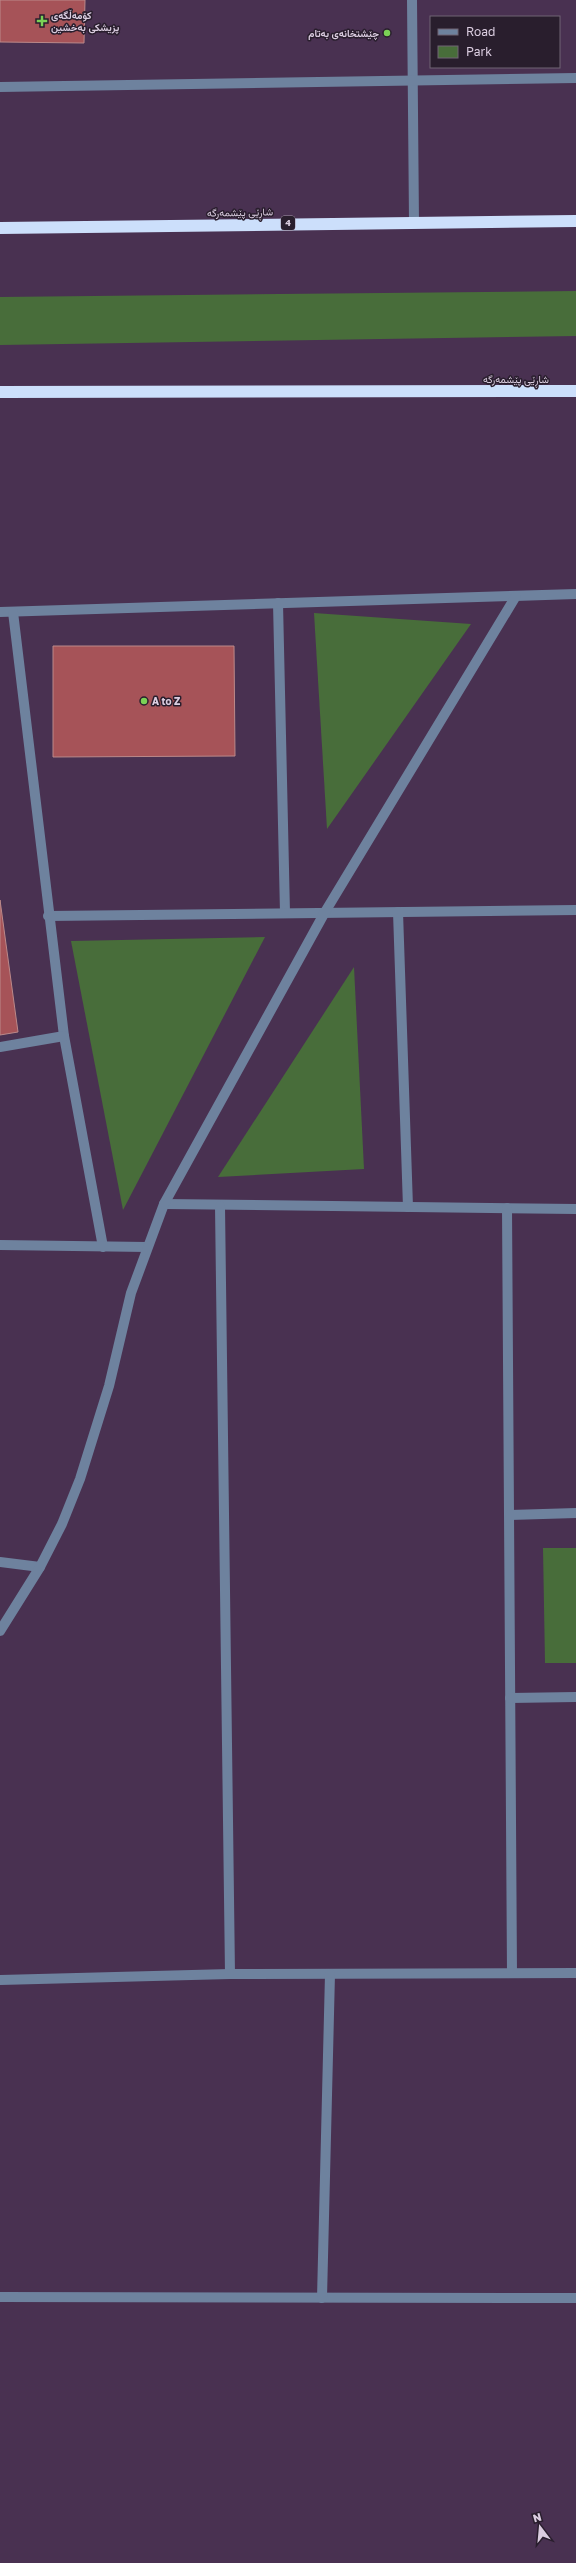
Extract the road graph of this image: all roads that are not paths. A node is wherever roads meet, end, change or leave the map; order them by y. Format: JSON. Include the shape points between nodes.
{"nodes":[{"id":1,"x":412,"y":0,"type":"edge"},
{"id":2,"x":576,"y":78,"type":"edge"},
{"id":3,"x":411,"y":80,"type":"junction"},
{"id":4,"x":0,"y":87,"type":"edge"},
{"id":5,"x":576,"y":221,"type":"edge"},
{"id":6,"x":414,"y":222,"type":"junction"},
{"id":7,"x":0,"y":228,"type":"edge"},
{"id":8,"x":576,"y":391,"type":"edge"},
{"id":9,"x":0,"y":392,"type":"edge"},
{"id":10,"x":576,"y":594,"type":"edge"},
{"id":11,"x":516,"y":596,"type":"junction"},
{"id":12,"x":278,"y":603,"type":"junction"},
{"id":13,"x":0,"y":612,"type":"edge"},
{"id":14,"x":13,"y":612,"type":"junction"},
{"id":15,"x":576,"y":910,"type":"edge"},
{"id":16,"x":325,"y":912,"type":"junction"},
{"id":17,"x":398,"y":912,"type":"junction"},
{"id":18,"x":285,"y":913,"type":"junction"},
{"id":19,"x":48,"y":916,"type":"junction"},
{"id":20,"x":64,"y":1036,"type":"junction"},
{"id":21,"x":0,"y":1047,"type":"edge"},
{"id":22,"x":164,"y":1204,"type":"junction"},
{"id":23,"x":220,"y":1206,"type":"junction"},
{"id":24,"x":408,"y":1207,"type":"junction"},
{"id":25,"x":507,"y":1208,"type":"junction"},
{"id":26,"x":576,"y":1209,"type":"edge"},
{"id":27,"x":0,"y":1244,"type":"edge"},
{"id":28,"x":103,"y":1247,"type":"junction"},
{"id":29,"x":147,"y":1247,"type":"junction"},
{"id":30,"x":576,"y":1513,"type":"edge"},
{"id":31,"x":510,"y":1515,"type":"junction"},
{"id":32,"x":0,"y":1562,"type":"edge"},
{"id":33,"x":40,"y":1567,"type":"junction"},
{"id":34,"x":0,"y":1631,"type":"edge"},
{"id":35,"x":576,"y":1697,"type":"edge"},
{"id":36,"x":510,"y":1698,"type":"junction"},
{"id":37,"x":512,"y":1973,"type":"junction"},
{"id":38,"x":576,"y":1973,"type":"edge"},
{"id":39,"x":230,"y":1974,"type":"junction"},
{"id":40,"x":330,"y":1974,"type":"junction"},
{"id":41,"x":0,"y":1980,"type":"edge"},
{"id":42,"x":0,"y":2297,"type":"edge"},
{"id":43,"x":322,"y":2298,"type":"junction"},
{"id":44,"x":576,"y":2298,"type":"edge"}],
"edges":[{"from":1,"to":3,"type":"street"},
{"from":2,"to":3,"type":"street"},
{"from":3,"to":4,"type":"street"},
{"from":3,"to":6,"type":"street"},
{"from":5,"to":6,"type":"highway","name":"شاڕێی پێشمەرگە","number":"4"},
{"from":6,"to":7,"type":"highway","name":"شاڕێی پێشمەرگە","number":"4"},
{"from":8,"to":9,"type":"highway","name":"شاڕێی پێشمەرگە"},
{"from":10,"to":11,"type":"street"},
{"from":11,"to":12,"type":"street"},
{"from":11,"to":16,"type":"street"},
{"from":12,"to":14,"type":"street"},
{"from":12,"to":18,"type":"street"},
{"from":13,"to":14,"type":"street"},
{"from":14,"to":19,"type":"street"},
{"from":15,"to":17,"type":"street"},
{"from":16,"to":17,"type":"street"},
{"from":16,"to":18,"type":"street"},
{"from":16,"to":22,"type":"street"},
{"from":17,"to":24,"type":"street"},
{"from":18,"to":19,"type":"street"},
{"from":19,"to":20,"type":"street"},
{"from":20,"to":21,"type":"street"},
{"from":20,"to":28,"type":"street"},
{"from":22,"to":23,"type":"street"},
{"from":22,"to":29,"type":"street"},
{"from":23,"to":24,"type":"street"},
{"from":23,"to":39,"type":"street"},
{"from":24,"to":25,"type":"street"},
{"from":25,"to":26,"type":"street"},
{"from":25,"to":31,"type":"street"},
{"from":27,"to":28,"type":"street"},
{"from":28,"to":29,"type":"street"},
{"from":29,"to":33,"type":"street","via":[[131,1293],[96,1433],[62,1524]]},
{"from":30,"to":31,"type":"street"},
{"from":31,"to":36,"type":"street"},
{"from":32,"to":33,"type":"street"},
{"from":33,"to":34,"type":"street"},
{"from":35,"to":36,"type":"street"},
{"from":36,"to":37,"type":"street"},
{"from":37,"to":38,"type":"street"},
{"from":37,"to":40,"type":"street"},
{"from":39,"to":40,"type":"street"},
{"from":39,"to":41,"type":"street"},
{"from":40,"to":43,"type":"street"},
{"from":42,"to":43,"type":"street"},
{"from":43,"to":44,"type":"street"}]}
